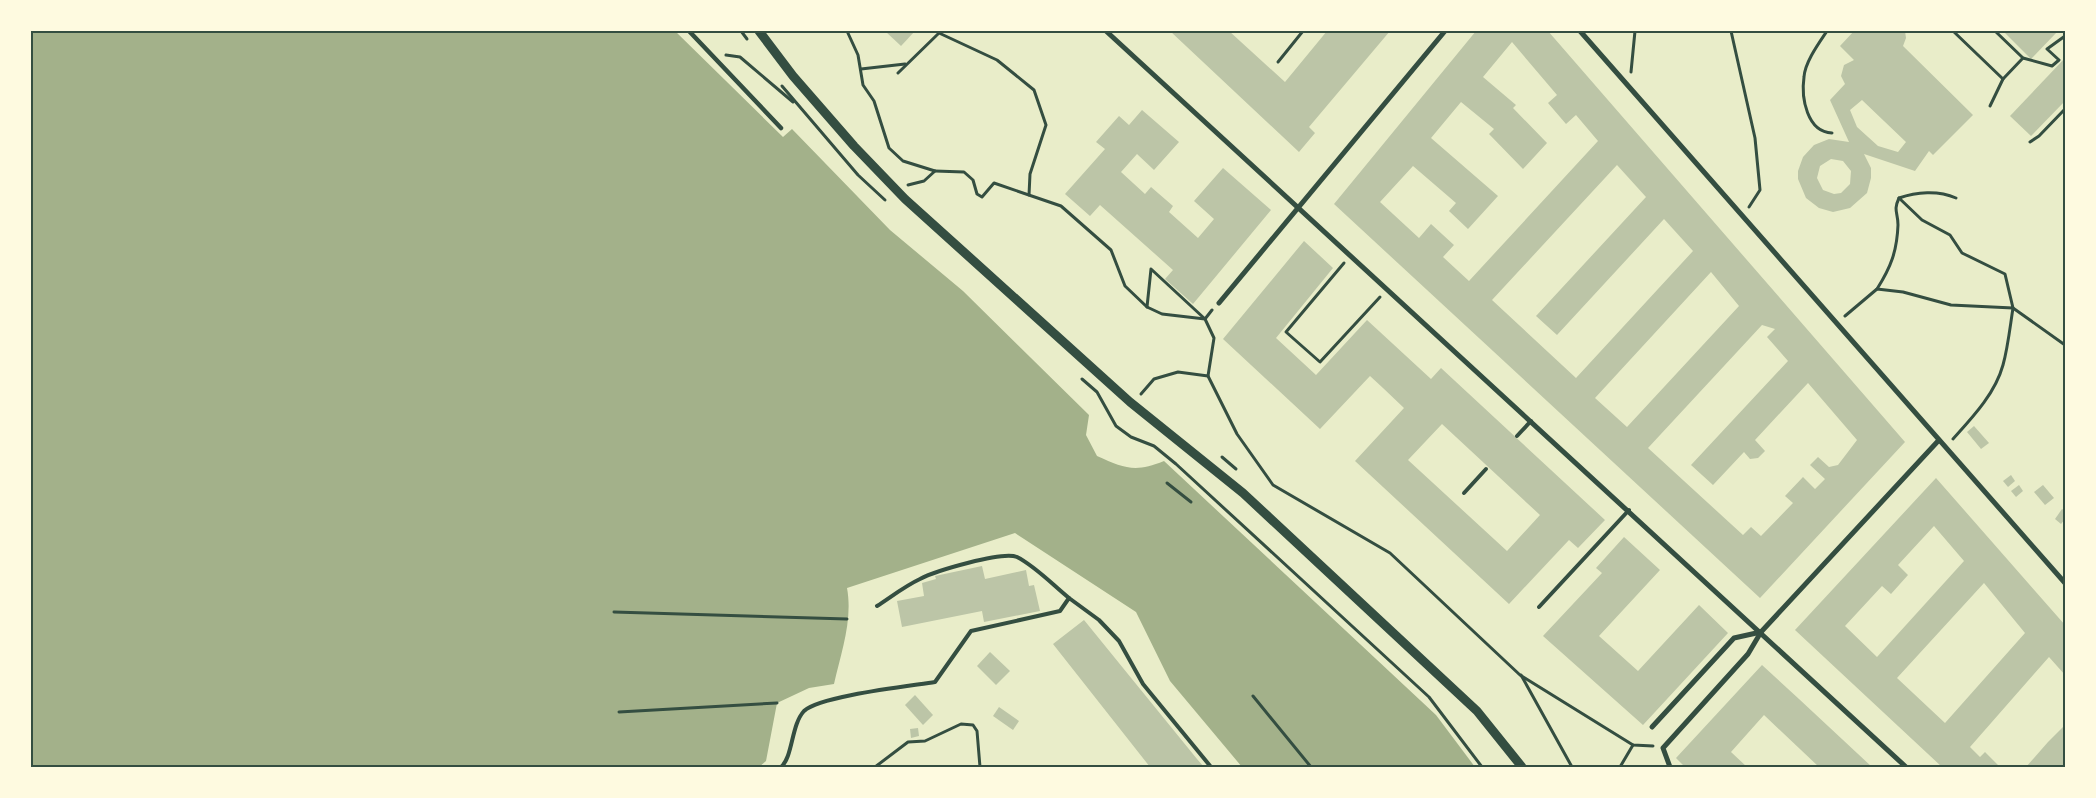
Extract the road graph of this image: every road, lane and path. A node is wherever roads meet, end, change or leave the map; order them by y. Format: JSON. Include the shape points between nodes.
{"nodes":[{"id":1,"x":688,"y":31,"type":"edge"},
{"id":2,"x":759,"y":31,"type":"edge"},
{"id":3,"x":846,"y":31,"type":"edge"},
{"id":4,"x":1106,"y":31,"type":"edge"},
{"id":5,"x":1303,"y":31,"type":"edge"},
{"id":6,"x":1445,"y":31,"type":"edge"},
{"id":7,"x":1580,"y":31,"type":"edge"},
{"id":8,"x":1635,"y":31,"type":"edge"},
{"id":9,"x":1732,"y":31,"type":"edge"},
{"id":10,"x":1827,"y":31,"type":"edge"},
{"id":11,"x":1953,"y":31,"type":"edge"},
{"id":12,"x":1995,"y":31,"type":"edge"},
{"id":13,"x":2065,"y":36,"type":"edge"},
{"id":14,"x":710,"y":53,"type":"junction"},
{"id":15,"x":2023,"y":58,"type":"junction"},
{"id":16,"x":1278,"y":62,"type":"dead end"},
{"id":17,"x":906,"y":64,"type":"junction"},
{"id":18,"x":861,"y":69,"type":"junction"},
{"id":19,"x":898,"y":73,"type":"dead end"},
{"id":20,"x":2003,"y":79,"type":"junction"},
{"id":21,"x":1629,"y":88,"type":"junction"},
{"id":22,"x":797,"y":106,"type":"dead end"},
{"id":23,"x":1990,"y":106,"type":"dead end"},
{"id":24,"x":2065,"y":109,"type":"edge"},
{"id":25,"x":781,"y":128,"type":"dead end"},
{"id":26,"x":1832,"y":133,"type":"dead end"},
{"id":27,"x":2030,"y":142,"type":"dead end"},
{"id":28,"x":935,"y":171,"type":"junction"},
{"id":29,"x":902,"y":180,"type":"dead end"},
{"id":30,"x":907,"y":185,"type":"junction"},
{"id":31,"x":914,"y":192,"type":"dead end"},
{"id":32,"x":1029,"y":196,"type":"junction"},
{"id":33,"x":1899,"y":198,"type":"junction"},
{"id":34,"x":1956,"y":198,"type":"dead end"},
{"id":35,"x":1298,"y":208,"type":"junction"},
{"id":36,"x":1743,"y":218,"type":"junction"},
{"id":37,"x":1350,"y":256,"type":"junction"},
{"id":38,"x":1387,"y":289,"type":"junction"},
{"id":39,"x":1877,"y":289,"type":"junction"},
{"id":40,"x":1219,"y":303,"type":"joint"},
{"id":41,"x":1148,"y":307,"type":"junction"},
{"id":42,"x":2013,"y":308,"type":"junction"},
{"id":43,"x":1852,"y":310,"type":"dead end"},
{"id":44,"x":1205,"y":319,"type":"junction"},
{"id":45,"x":2065,"y":345,"type":"edge"},
{"id":46,"x":1208,"y":376,"type":"junction"},
{"id":47,"x":1133,"y":388,"type":"dead end"},
{"id":48,"x":1141,"y":394,"type":"junction"},
{"id":49,"x":1148,"y":400,"type":"dead end"},
{"id":50,"x":1531,"y":421,"type":"junction"},
{"id":51,"x":1517,"y":436,"type":"dead end"},
{"id":52,"x":1939,"y":440,"type":"junction"},
{"id":53,"x":1946,"y":447,"type":"junction"},
{"id":54,"x":1216,"y":453,"type":"dead end"},
{"id":55,"x":1176,"y":464,"type":"dead end"},
{"id":56,"x":1486,"y":469,"type":"dead end"},
{"id":57,"x":1239,"y":471,"type":"dead end"},
{"id":58,"x":1167,"y":483,"type":"dead end"},
{"id":59,"x":1464,"y":493,"type":"dead end"},
{"id":60,"x":1191,"y":502,"type":"dead end"},
{"id":61,"x":1629,"y":510,"type":"junction"},
{"id":62,"x":2065,"y":583,"type":"edge"},
{"id":63,"x":1069,"y":598,"type":"junction"},
{"id":64,"x":877,"y":606,"type":"dead end"},
{"id":65,"x":1538,"y":607,"type":"dead end"},
{"id":66,"x":614,"y":612,"type":"dead end"},
{"id":67,"x":847,"y":619,"type":"dead end"},
{"id":68,"x":1761,"y":632,"type":"junction"},
{"id":69,"x":1520,"y":675,"type":"junction"},
{"id":70,"x":1254,"y":696,"type":"dead end"},
{"id":71,"x":777,"y":703,"type":"dead end"},
{"id":72,"x":619,"y":712,"type":"dead end"},
{"id":73,"x":1652,"y":727,"type":"dead end"},
{"id":74,"x":1648,"y":744,"type":"dead end"},
{"id":75,"x":1633,"y":745,"type":"junction"},
{"id":76,"x":781,"y":767,"type":"edge"},
{"id":77,"x":875,"y":767,"type":"edge"},
{"id":78,"x":980,"y":767,"type":"edge"},
{"id":79,"x":1211,"y":767,"type":"edge"},
{"id":80,"x":1311,"y":767,"type":"edge"},
{"id":81,"x":1482,"y":767,"type":"edge"},
{"id":82,"x":1522,"y":767,"type":"edge"},
{"id":83,"x":1572,"y":767,"type":"edge"},
{"id":84,"x":1620,"y":767,"type":"edge"},
{"id":85,"x":1670,"y":767,"type":"edge"},
{"id":86,"x":1906,"y":767,"type":"edge"}],
"edges":[{"from":1,"to":14,"type":"street"},
{"from":2,"to":82,"type":"street","via":[[793,76],[905,199],[1130,402],[1264,512],[1477,712]]},
{"from":3,"to":18,"type":"path"},
{"from":4,"to":35,"type":"street"},
{"from":5,"to":16,"type":"path"},
{"from":6,"to":35,"type":"street"},
{"from":7,"to":21,"type":"street"},
{"from":8,"to":21,"type":"path"},
{"from":9,"to":36,"type":"path","via":[[1756,138],[1760,190]]},
{"from":10,"to":26,"type":"path","via":[[1804,76],[1811,121],[1817,129]]},
{"from":11,"to":20,"type":"path"},
{"from":12,"to":15,"type":"path"},
{"from":13,"to":15,"type":"path","via":[[2047,49],[2059,60],[2052,66]]},
{"from":14,"to":22,"type":"path","via":[[740,57]]},
{"from":14,"to":25,"type":"street"},
{"from":15,"to":20,"type":"path"},
{"from":17,"to":18,"type":"path"},
{"from":17,"to":19,"type":"path"},
{"from":17,"to":32,"type":"path","via":[[939,33],[997,60],[1034,90],[1046,125],[1030,174]]},
{"from":18,"to":28,"type":"path","via":[[863,85],[874,102],[889,148],[903,161]]},
{"from":20,"to":23,"type":"path"},
{"from":21,"to":36,"type":"street"},
{"from":24,"to":27,"type":"path"},
{"from":28,"to":30,"type":"path","via":[[924,181]]},
{"from":28,"to":32,"type":"path","via":[[964,172],[973,180],[977,194],[982,197],[994,183]]},
{"from":29,"to":30,"type":"path"},
{"from":30,"to":31,"type":"path"},
{"from":32,"to":41,"type":"path","via":[[1061,206],[1111,250],[1126,286]]},
{"from":33,"to":34,"type":"path","via":[[1910,194],[1944,193]]},
{"from":33,"to":39,"type":"path","via":[[1894,208],[1898,223],[1892,265]]},
{"from":33,"to":42,"type":"path","via":[[1922,220],[1950,235],[1962,253],[2005,274]]},
{"from":35,"to":37,"type":"street"},
{"from":35,"to":40,"type":"street"},
{"from":36,"to":52,"type":"street"},
{"from":37,"to":38,"type":"street"},
{"from":37,"to":38,"type":"path","via":[[1286,332],[1320,362]]},
{"from":38,"to":50,"type":"street"},
{"from":39,"to":42,"type":"path","via":[[1952,304]]},
{"from":39,"to":43,"type":"path"},
{"from":40,"to":44,"type":"path"},
{"from":41,"to":44,"type":"path","via":[[1162,314]]},
{"from":41,"to":44,"type":"path","via":[[1151,269]]},
{"from":42,"to":45,"type":"path"},
{"from":42,"to":53,"type":"path","via":[[2003,367],[1993,388]]},
{"from":44,"to":46,"type":"path","via":[[1214,338]]},
{"from":46,"to":48,"type":"path","via":[[1178,372],[1154,379]]},
{"from":46,"to":69,"type":"path","via":[[1237,434],[1273,485],[1390,553]]},
{"from":47,"to":48,"type":"path"},
{"from":48,"to":49,"type":"path"},
{"from":50,"to":51,"type":"lane"},
{"from":50,"to":61,"type":"street"},
{"from":52,"to":53,"type":"street"},
{"from":52,"to":68,"type":"street"},
{"from":53,"to":62,"type":"street"},
{"from":54,"to":57,"type":"path"},
{"from":55,"to":81,"type":"path","via":[[1429,698]]},
{"from":56,"to":59,"type":"lane"},
{"from":58,"to":60,"type":"path"},
{"from":61,"to":65,"type":"lane"},
{"from":61,"to":68,"type":"street"},
{"from":63,"to":64,"type":"lane","via":[[1023,561],[1011,556],[935,572],[918,579]]},
{"from":63,"to":76,"type":"lane","via":[[1060,611],[971,630],[935,682],[826,701],[805,711],[792,735],[786,763]]},
{"from":63,"to":79,"type":"lane","via":[[1099,620],[1119,641],[1143,684]]},
{"from":66,"to":67,"type":"path"},
{"from":68,"to":73,"type":"street","via":[[1734,638]]},
{"from":68,"to":85,"type":"street","via":[[1748,654],[1663,748]]},
{"from":68,"to":86,"type":"street"},
{"from":69,"to":75,"type":"path"},
{"from":69,"to":83,"type":"path"},
{"from":70,"to":80,"type":"path"},
{"from":71,"to":72,"type":"path"},
{"from":74,"to":75,"type":"path"},
{"from":75,"to":84,"type":"path"},
{"from":77,"to":78,"type":"path","via":[[908,742],[925,741],[961,724],[972,725],[977,731]]}]}
